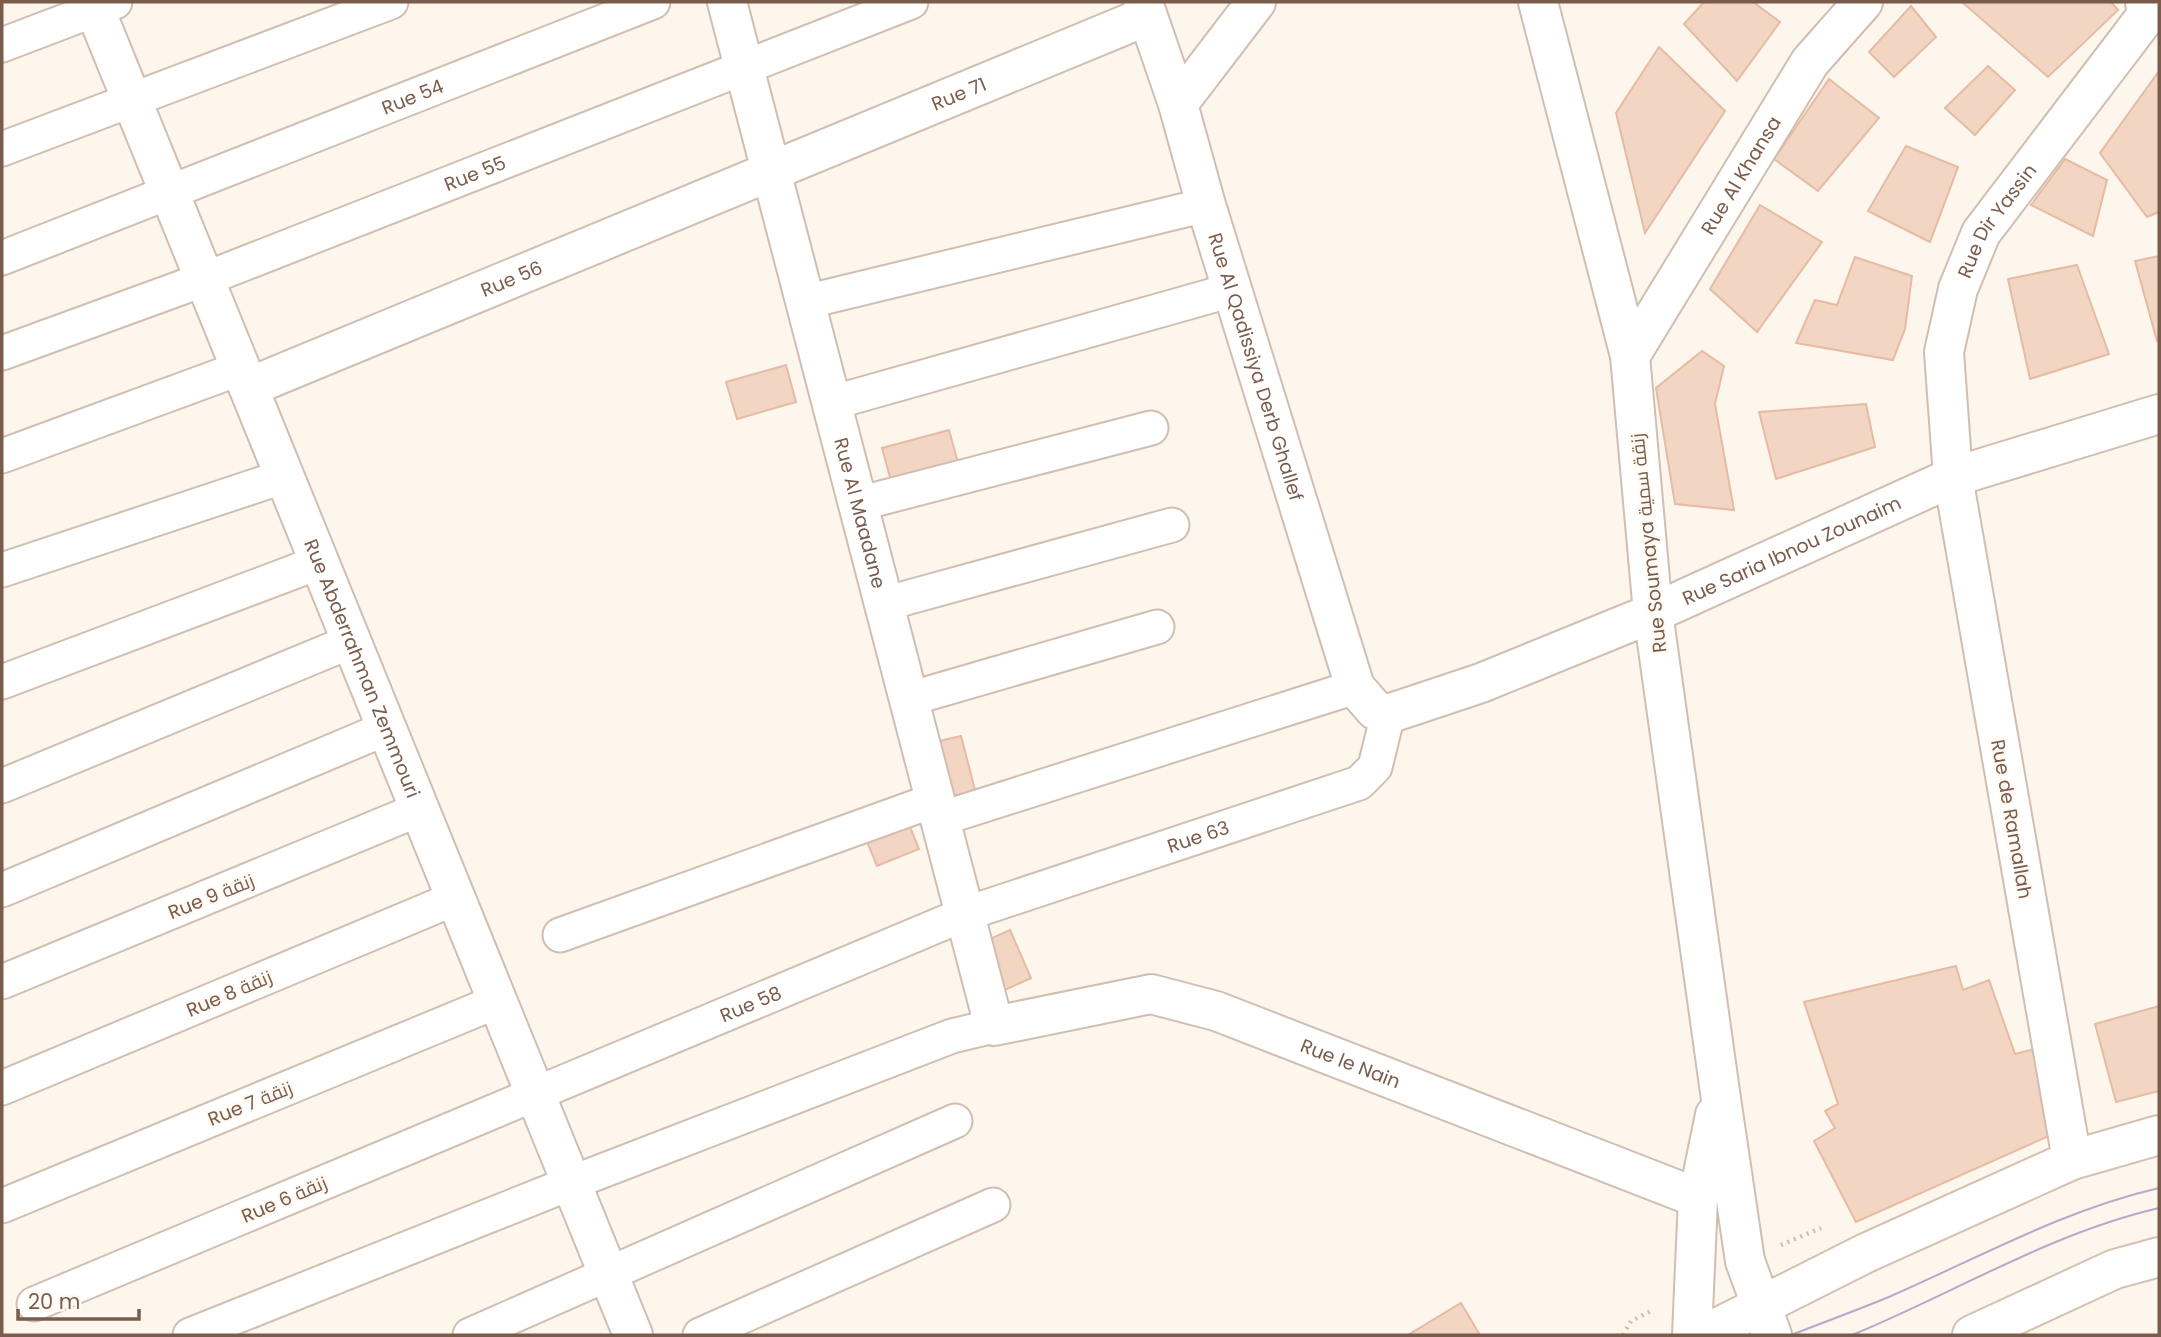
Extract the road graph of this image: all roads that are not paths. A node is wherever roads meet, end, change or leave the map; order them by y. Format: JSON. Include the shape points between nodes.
{"nodes":[{"id":1,"x":391,"y":2,"type":"edge"},
{"id":2,"x":653,"y":2,"type":"edge"},
{"id":3,"x":727,"y":2,"type":"edge"},
{"id":4,"x":911,"y":2,"type":"edge"},
{"id":5,"x":1256,"y":2,"type":"edge"},
{"id":6,"x":1538,"y":2,"type":"edge"},
{"id":7,"x":1863,"y":2,"type":"edge"},
{"id":8,"x":101,"y":4,"type":"edge"},
{"id":9,"x":1145,"y":9,"type":"edge"},
{"id":10,"x":2151,"y":13,"type":"edge"},
{"id":11,"x":2,"y":45,"type":"edge"},
{"id":12,"x":744,"y":67,"type":"junction"},
{"id":13,"x":132,"y":99,"type":"junction"},
{"id":14,"x":1178,"y":104,"type":"junction"},
{"id":15,"x":2,"y":149,"type":"edge"},
{"id":16,"x":771,"y":171,"type":"junction"},
{"id":17,"x":170,"y":192,"type":"junction"},
{"id":18,"x":1206,"y":205,"type":"junction"},
{"id":19,"x":2,"y":258,"type":"edge"},
{"id":20,"x":205,"y":279,"type":"junction"},
{"id":21,"x":1232,"y":290,"type":"junction"},
{"id":22,"x":805,"y":302,"type":"junction"},
{"id":23,"x":2,"y":353,"type":"edge"},
{"id":24,"x":1630,"y":356,"type":"junction"},
{"id":25,"x":245,"y":377,"type":"junction"},
{"id":26,"x":831,"y":403,"type":"junction"},
{"id":27,"x":2159,"y":414,"type":"edge"},
{"id":28,"x":1151,"y":428,"type":"dead end"},
{"id":29,"x":2,"y":456,"type":"edge"},
{"id":30,"x":285,"y":475,"type":"junction"},
{"id":31,"x":1953,"y":477,"type":"junction"},
{"id":32,"x":858,"y":505,"type":"junction"},
{"id":33,"x":1172,"y":525,"type":"dead end"},
{"id":34,"x":320,"y":562,"type":"junction"},
{"id":35,"x":2,"y":570,"type":"edge"},
{"id":36,"x":884,"y":604,"type":"junction"},
{"id":37,"x":1653,"y":613,"type":"junction"},
{"id":38,"x":1157,"y":626,"type":"dead end"},
{"id":39,"x":352,"y":641,"type":"junction"},
{"id":40,"x":2,"y":682,"type":"edge"},
{"id":41,"x":1355,"y":687,"type":"junction"},
{"id":42,"x":909,"y":699,"type":"junction"},
{"id":43,"x":1388,"y":714,"type":"junction"},
{"id":44,"x":387,"y":728,"type":"junction"},
{"id":45,"x":2,"y":786,"type":"edge"},
{"id":46,"x":419,"y":809,"type":"junction"},
{"id":47,"x":937,"y":810,"type":"junction"},
{"id":48,"x":2,"y":890,"type":"edge"},
{"id":49,"x":456,"y":898,"type":"junction"},
{"id":50,"x":965,"y":914,"type":"junction"},
{"id":51,"x":560,"y":936,"type":"dead end"},
{"id":52,"x":2,"y":982,"type":"edge"},
{"id":53,"x":498,"y":1001,"type":"junction"},
{"id":54,"x":994,"y":1026,"type":"junction"},
{"id":55,"x":2,"y":1088,"type":"edge"},
{"id":56,"x":1720,"y":1092,"type":"junction"},
{"id":57,"x":535,"y":1094,"type":"junction"},
{"id":58,"x":955,"y":1121,"type":"dead end"},
{"id":59,"x":2159,"y":1135,"type":"edge"},
{"id":60,"x":2072,"y":1160,"type":"junction"},
{"id":61,"x":571,"y":1183,"type":"junction"},
{"id":62,"x":1699,"y":1198,"type":"junction"},
{"id":63,"x":993,"y":1205,"type":"dead end"},
{"id":64,"x":2,"y":1206,"type":"edge"},
{"id":65,"x":2159,"y":1257,"type":"edge"},
{"id":66,"x":608,"y":1274,"type":"junction"},
{"id":67,"x":34,"y":1304,"type":"dead end"},
{"id":68,"x":1768,"y":1320,"type":"edge"},
{"id":69,"x":190,"y":1335,"type":"edge"},
{"id":70,"x":470,"y":1335,"type":"edge"},
{"id":71,"x":633,"y":1335,"type":"edge"},
{"id":72,"x":700,"y":1335,"type":"edge"},
{"id":73,"x":1692,"y":1335,"type":"edge"},
{"id":74,"x":1703,"y":1335,"type":"edge"},
{"id":75,"x":1972,"y":1335,"type":"edge"}],
"edges":[{"from":1,"to":13,"type":"street"},
{"from":2,"to":17,"type":"street","name":"Rue 54"},
{"from":3,"to":12,"type":"street","name":"Rue Al Maadane"},
{"from":4,"to":12,"type":"street","name":"Rue 55"},
{"from":5,"to":14,"type":"street"},
{"from":6,"to":24,"type":"street","name":"Rue Soumaya زنقة سمية"},
{"from":7,"to":24,"type":"street","name":"Rue Al Khansa","via":[[1810,62]]},
{"from":8,"to":11,"type":"street"},
{"from":8,"to":13,"type":"street","name":"Rue Abderrahman Zemmouri"},
{"from":9,"to":14,"type":"street","name":"Rue Al Qadissiya Derb Ghallef"},
{"from":9,"to":16,"type":"street","name":"Rue 71"},
{"from":10,"to":31,"type":"street","name":"Rue Dir Yassin","via":[[1981,233],[1958,289],[1944,352]]},
{"from":12,"to":16,"type":"street","name":"Rue Al Maadane"},
{"from":12,"to":20,"type":"street","name":"Rue 55"},
{"from":13,"to":15,"type":"street"},
{"from":13,"to":17,"type":"street","name":"Rue Abderrahman Zemmouri"},
{"from":14,"to":18,"type":"street","name":"Rue Al Qadissiya Derb Ghallef"},
{"from":16,"to":22,"type":"street","name":"Rue Al Maadane"},
{"from":16,"to":25,"type":"street","name":"Rue 56"},
{"from":17,"to":19,"type":"street","name":"Rue 54"},
{"from":17,"to":20,"type":"street","name":"Rue Abderrahman Zemmouri"},
{"from":18,"to":21,"type":"street","name":"Rue Al Qadissiya Derb Ghallef"},
{"from":18,"to":22,"type":"street"},
{"from":20,"to":23,"type":"street","name":"Rue 55"},
{"from":20,"to":25,"type":"street","name":"Rue Abderrahman Zemmouri"},
{"from":21,"to":26,"type":"street"},
{"from":21,"to":41,"type":"street","name":"Rue Al Qadissiya Derb Ghallef"},
{"from":22,"to":26,"type":"street","name":"Rue Al Maadane"},
{"from":24,"to":37,"type":"street","name":"Rue Soumaya زنقة سمية"},
{"from":25,"to":29,"type":"street"},
{"from":25,"to":30,"type":"street","name":"Rue Abderrahman Zemmouri"},
{"from":26,"to":32,"type":"street","name":"Rue Al Maadane"},
{"from":27,"to":31,"type":"street","name":"Rue Saria Ibnou Zounaim"},
{"from":28,"to":32,"type":"street"},
{"from":30,"to":34,"type":"street","name":"Rue Abderrahman Zemmouri"},
{"from":30,"to":35,"type":"street"},
{"from":31,"to":37,"type":"street","name":"Rue Saria Ibnou Zounaim"},
{"from":31,"to":60,"type":"street","name":"Rue de Ramallah"},
{"from":32,"to":36,"type":"street","name":"Rue Al Maadane"},
{"from":33,"to":36,"type":"street"},
{"from":34,"to":39,"type":"street","name":"Rue Abderrahman Zemmouri"},
{"from":34,"to":40,"type":"street"},
{"from":36,"to":42,"type":"street","name":"Rue Al Maadane"},
{"from":37,"to":43,"type":"street","name":"Rue Saria Ibnou Zounaim","via":[[1480,683]]},
{"from":37,"to":56,"type":"street","name":"Rue Soumaya زنقة سمية"},
{"from":38,"to":42,"type":"street"},
{"from":39,"to":44,"type":"street","name":"Rue Abderrahman Zemmouri"},
{"from":39,"to":45,"type":"street"},
{"from":41,"to":43,"type":"street","name":"Rue Al Qadissiya Derb Ghallef","via":[[1375,710]]},
{"from":41,"to":47,"type":"street"},
{"from":42,"to":47,"type":"street","name":"Rue Al Maadane"},
{"from":43,"to":50,"type":"street","name":"Rue 63","via":[[1375,767],[1359,783]]},
{"from":44,"to":46,"type":"street","name":"Rue Abderrahman Zemmouri"},
{"from":44,"to":48,"type":"street"},
{"from":46,"to":49,"type":"street","name":"Rue Abderrahman Zemmouri"},
{"from":46,"to":52,"type":"street","name":"Rue 9 زنقة"},
{"from":47,"to":50,"type":"street","name":"Rue Al Maadane"},
{"from":47,"to":51,"type":"street"},
{"from":49,"to":53,"type":"street","name":"Rue Abderrahman Zemmouri"},
{"from":49,"to":55,"type":"street","name":"Rue 8 زنقة"},
{"from":50,"to":54,"type":"street","name":"Rue Al Maadane"},
{"from":50,"to":57,"type":"street","name":"Rue 58"},
{"from":53,"to":57,"type":"street","name":"Rue Abderrahman Zemmouri"},
{"from":53,"to":64,"type":"street","name":"Rue 7 زنقة"},
{"from":54,"to":61,"type":"street","via":[[952,1037]]},
{"from":54,"to":62,"type":"street","name":"Rue le Nain","via":[[1151,994],[1216,1011]]},
{"from":56,"to":62,"type":"street","name":"Rue Soumaya زنقة سمية"},
{"from":56,"to":68,"type":"street","name":"Rue Soumaya زنقة سمية","via":[[1745,1261]]},
{"from":57,"to":61,"type":"street","name":"Rue Abderrahman Zemmouri"},
{"from":57,"to":67,"type":"street","name":"Rue 6 زنقة"},
{"from":58,"to":66,"type":"street"},
{"from":59,"to":60,"type":"street"},
{"from":60,"to":68,"type":"street","via":[[1866,1253]]},
{"from":61,"to":66,"type":"street","name":"Rue Abderrahman Zemmouri"},
{"from":61,"to":69,"type":"street"},
{"from":62,"to":73,"type":"street","name":"Rue Soumaya زنقة سمية"},
{"from":63,"to":72,"type":"street"},
{"from":65,"to":75,"type":"street","via":[[2115,1269]]},
{"from":66,"to":70,"type":"street"},
{"from":66,"to":71,"type":"street","name":"Rue Abderrahman Zemmouri"},
{"from":68,"to":74,"type":"street"}]}
